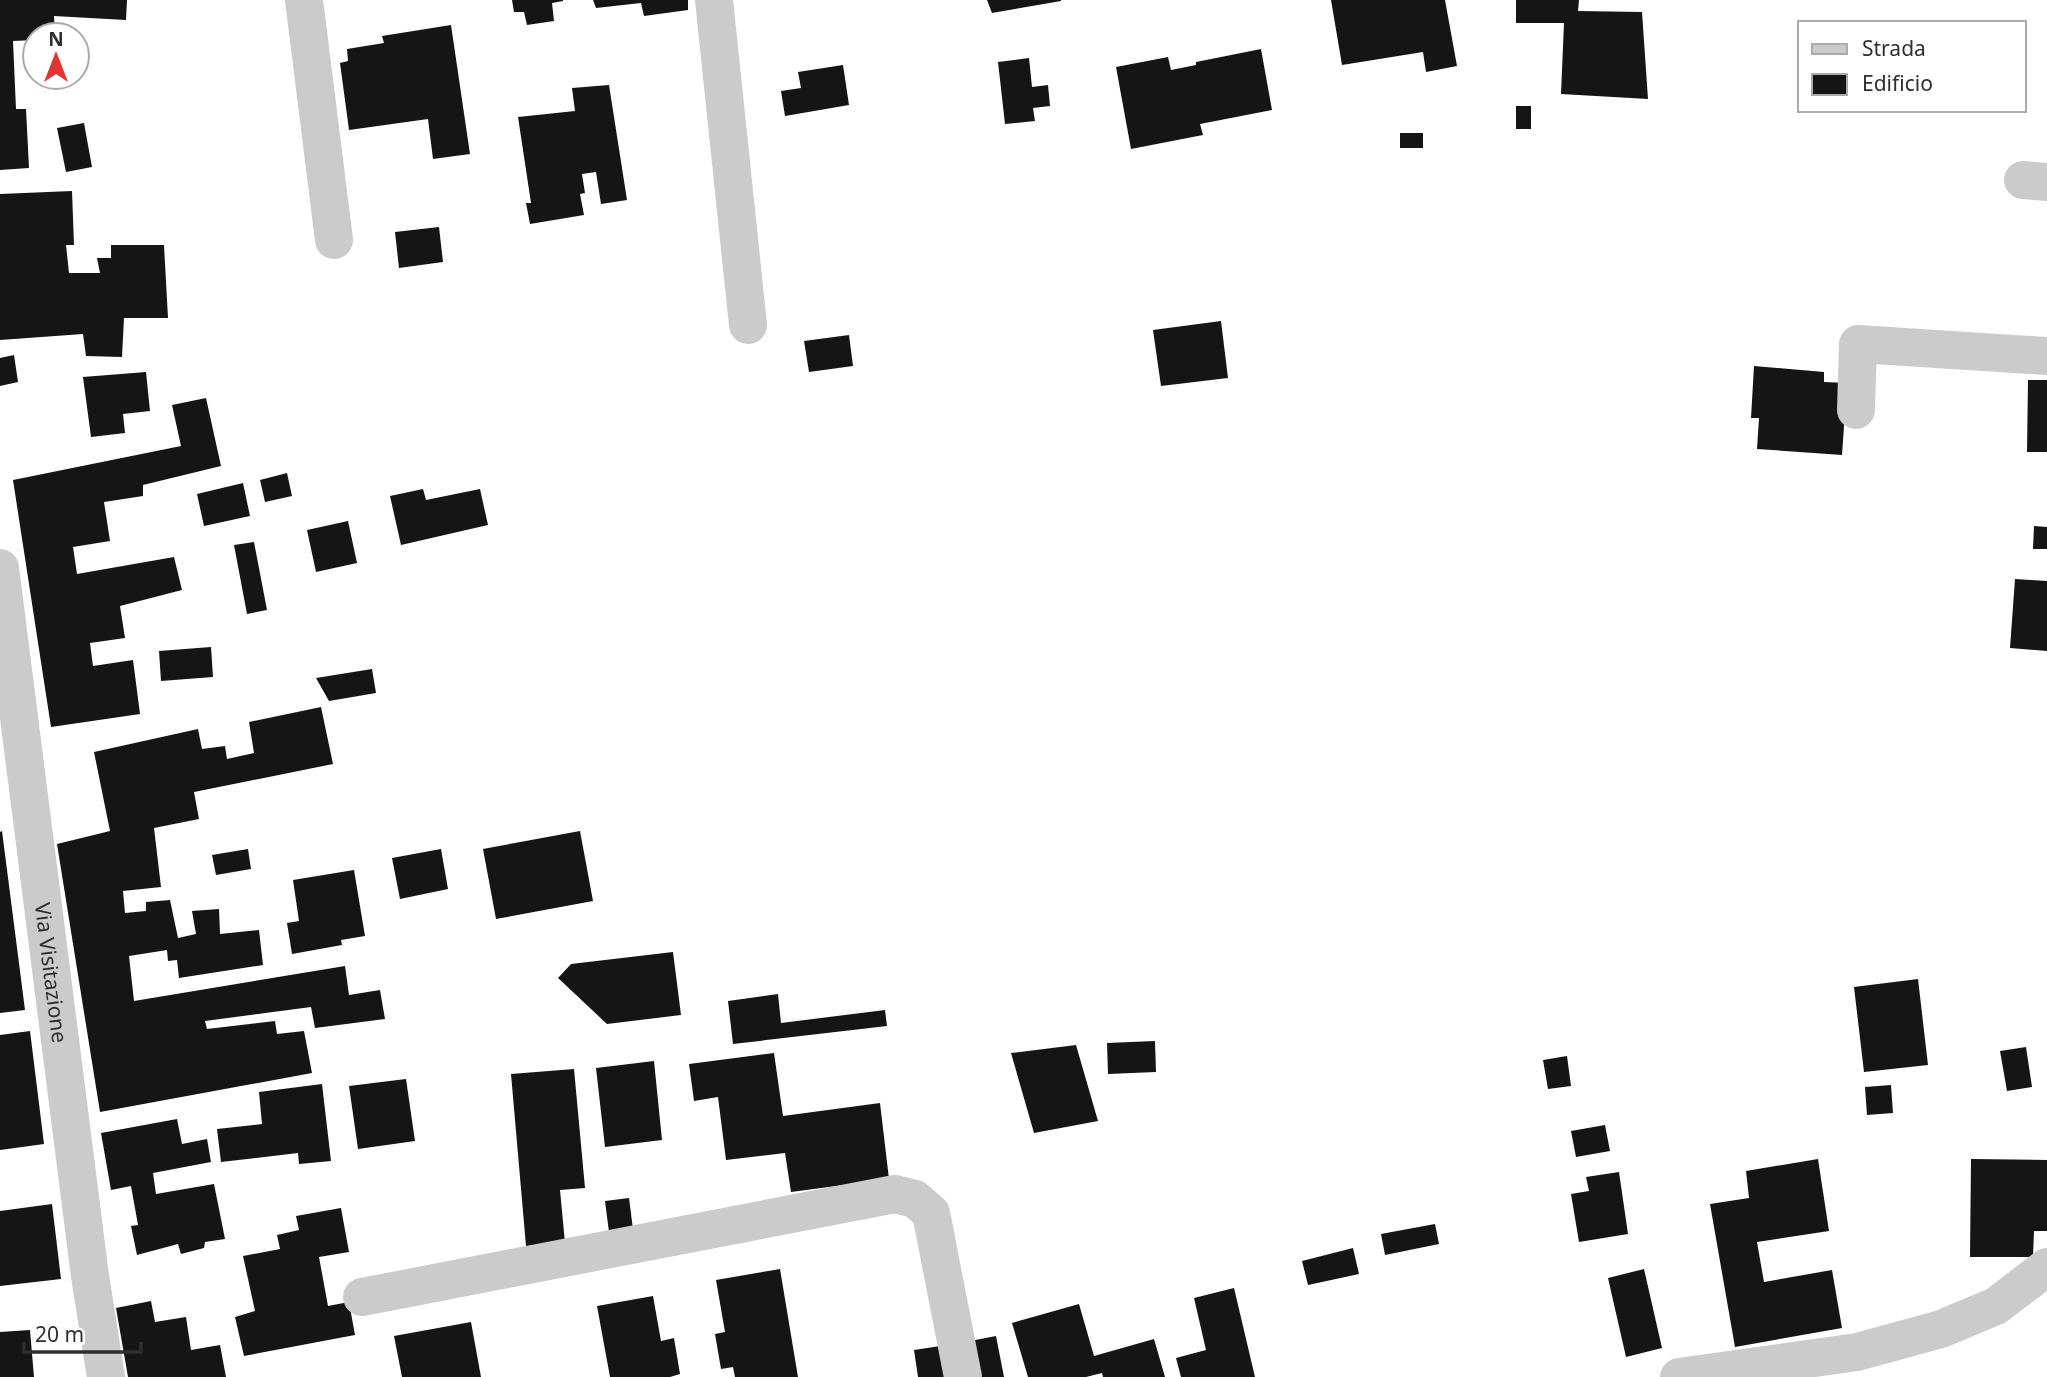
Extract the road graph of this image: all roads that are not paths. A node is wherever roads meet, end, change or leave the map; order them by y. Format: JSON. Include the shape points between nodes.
{"nodes":[{"id":1,"x":304,"y":0,"type":"edge"},
{"id":2,"x":713,"y":0,"type":"edge"},
{"id":3,"x":334,"y":240,"type":"dead end"},
{"id":4,"x":748,"y":325,"type":"dead end"},
{"id":5,"x":2047,"y":356,"type":"edge"},
{"id":6,"x":1856,"y":410,"type":"dead end"},
{"id":7,"x":0,"y":568,"type":"edge"},
{"id":8,"x":2047,"y":1267,"type":"edge"},
{"id":9,"x":362,"y":1297,"type":"dead end"},
{"id":10,"x":106,"y":1377,"type":"edge"},
{"id":11,"x":963,"y":1377,"type":"edge"},
{"id":12,"x":1679,"y":1377,"type":"edge"}],
"edges":[{"from":1,"to":3,"type":"street"},
{"from":2,"to":4,"type":"street"},
{"from":5,"to":6,"type":"street","via":[[1858,344]]},
{"from":7,"to":10,"type":"street","name":"Via Visitazione"},
{"from":8,"to":12,"type":"street","via":[[1996,1306],[1941,1329],[1857,1352]]},
{"from":9,"to":11,"type":"street","via":[[895,1194],[915,1199],[931,1213]]}]}
